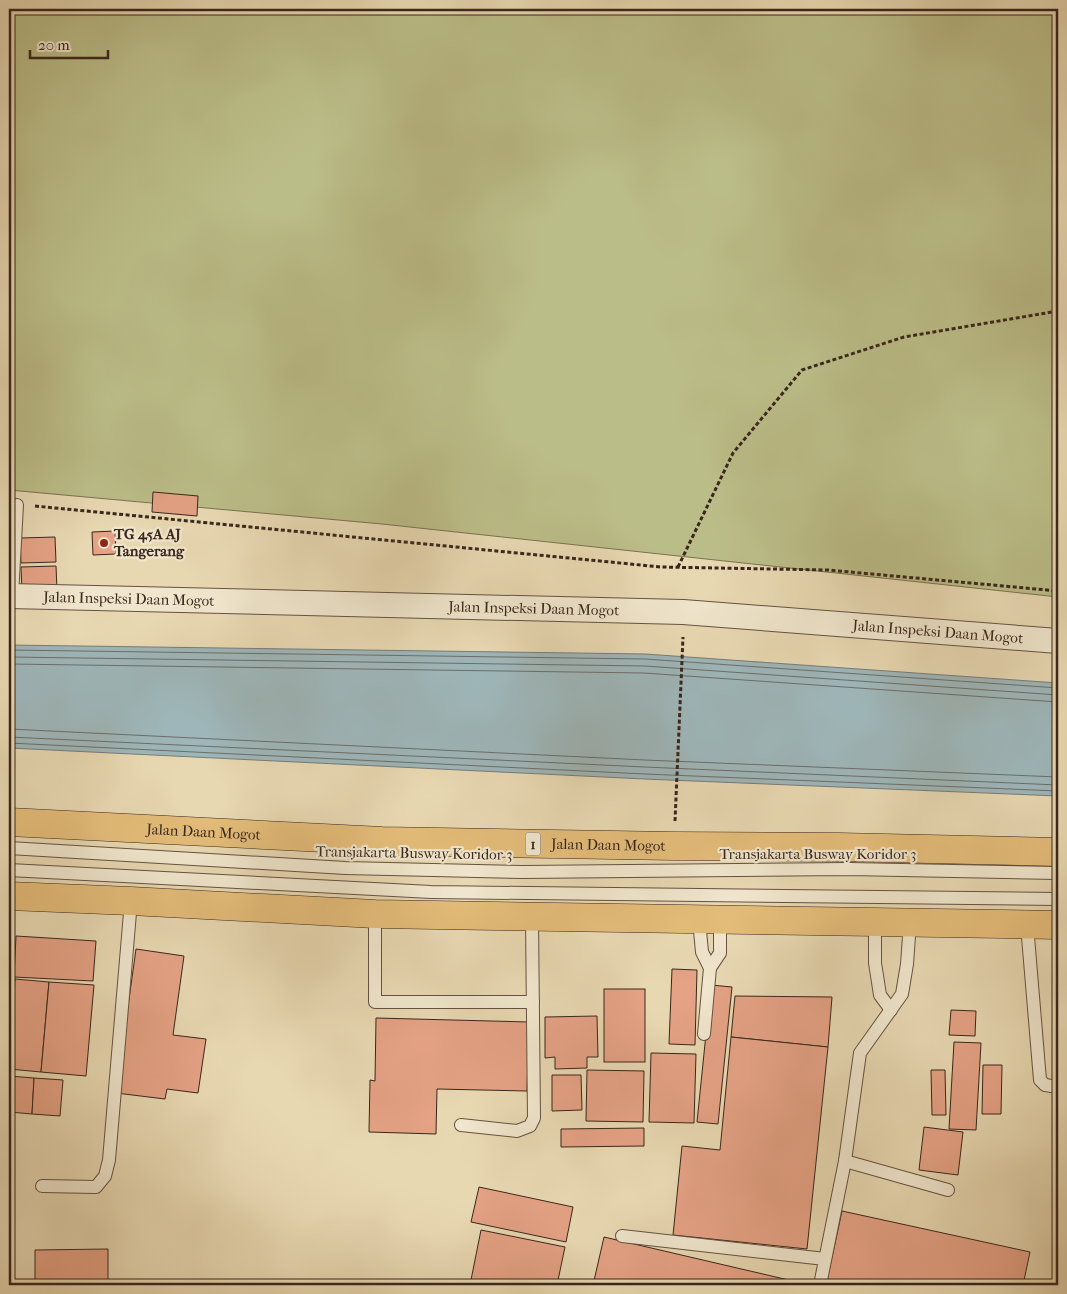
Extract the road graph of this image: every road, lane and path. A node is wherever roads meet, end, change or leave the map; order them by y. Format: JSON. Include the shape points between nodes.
{"nodes":[{"id":1,"x":1058,"y":311,"type":"edge"},
{"id":2,"x":17,"y":505,"type":"joint"},
{"id":3,"x":678,"y":567,"type":"junction"},
{"id":4,"x":1058,"y":590,"type":"edge"},
{"id":5,"x":10,"y":596,"type":"edge"},
{"id":6,"x":683,"y":633,"type":"dead end"},
{"id":7,"x":1058,"y":641,"type":"edge"},
{"id":8,"x":675,"y":807,"type":"dead end"},
{"id":9,"x":9,"y":822,"type":"edge"},
{"id":10,"x":9,"y":848,"type":"edge"},
{"id":11,"x":1058,"y":852,"type":"edge"},
{"id":12,"x":9,"y":870,"type":"edge"},
{"id":13,"x":1058,"y":873,"type":"edge"},
{"id":14,"x":9,"y":896,"type":"edge"},
{"id":15,"x":1058,"y":899,"type":"edge"},
{"id":16,"x":131,"y":901,"type":"junction"},
{"id":17,"x":375,"y":914,"type":"junction"},
{"id":18,"x":532,"y":918,"type":"junction"},
{"id":19,"x":710,"y":920,"type":"junction"},
{"id":20,"x":875,"y":922,"type":"junction"},
{"id":21,"x":910,"y":922,"type":"junction"},
{"id":22,"x":1027,"y":925,"type":"junction"},
{"id":23,"x":1058,"y":925,"type":"edge"},
{"id":24,"x":710,"y":968,"type":"junction"},
{"id":25,"x":533,"y":1002,"type":"junction"},
{"id":26,"x":890,"y":1010,"type":"junction"},
{"id":27,"x":704,"y":1034,"type":"dead end"},
{"id":28,"x":1058,"y":1087,"type":"edge"},
{"id":29,"x":460,"y":1125,"type":"dead end"},
{"id":30,"x":845,"y":1160,"type":"junction"},
{"id":31,"x":42,"y":1186,"type":"dead end"},
{"id":32,"x":948,"y":1190,"type":"dead end"},
{"id":33,"x":622,"y":1236,"type":"dead end"},
{"id":34,"x":825,"y":1259,"type":"junction"},
{"id":35,"x":820,"y":1285,"type":"edge"}],
"edges":[{"from":1,"to":3,"type":"path","via":[[904,337],[802,370],[733,454]]},
{"from":2,"to":3,"type":"path"},
{"from":2,"to":5,"type":"lane"},
{"from":3,"to":4,"type":"path","via":[[828,570]]},
{"from":5,"to":7,"type":"street","name":"Jalan Inspeksi Daan Mogot","via":[[683,612]]},
{"from":6,"to":8,"type":"path"},
{"from":9,"to":11,"type":"highway","name":"Jalan Daan Mogot","number":"1","via":[[382,841]]},
{"from":10,"to":13,"type":"lane","name":"Transjakarta Busway Koridor 3","via":[[355,869],[522,872],[850,869]]},
{"from":12,"to":15,"type":"lane","via":[[431,892]]},
{"from":14,"to":16,"type":"highway"},
{"from":16,"to":17,"type":"highway"},
{"from":16,"to":31,"type":"lane","via":[[105,1176],[96,1187]]},
{"from":17,"to":18,"type":"highway"},
{"from":17,"to":25,"type":"lane","via":[[375,1002]]},
{"from":18,"to":19,"type":"highway"},
{"from":18,"to":25,"type":"lane"},
{"from":19,"to":20,"type":"highway"},
{"from":19,"to":24,"type":"lane","via":[[702,952]]},
{"from":19,"to":24,"type":"lane","via":[[720,953]]},
{"from":20,"to":21,"type":"highway"},
{"from":20,"to":26,"type":"lane","via":[[875,963],[880,995]]},
{"from":21,"to":22,"type":"highway"},
{"from":21,"to":26,"type":"lane","via":[[902,994]]},
{"from":22,"to":23,"type":"highway"},
{"from":22,"to":28,"type":"lane","via":[[1040,1080],[1045,1085]]},
{"from":24,"to":27,"type":"lane"},
{"from":25,"to":29,"type":"lane","via":[[534,1118],[530,1126],[517,1132]]},
{"from":26,"to":30,"type":"lane","via":[[860,1053]]},
{"from":30,"to":32,"type":"lane"},
{"from":30,"to":34,"type":"lane"},
{"from":33,"to":34,"type":"lane"},
{"from":34,"to":35,"type":"lane"}]}
